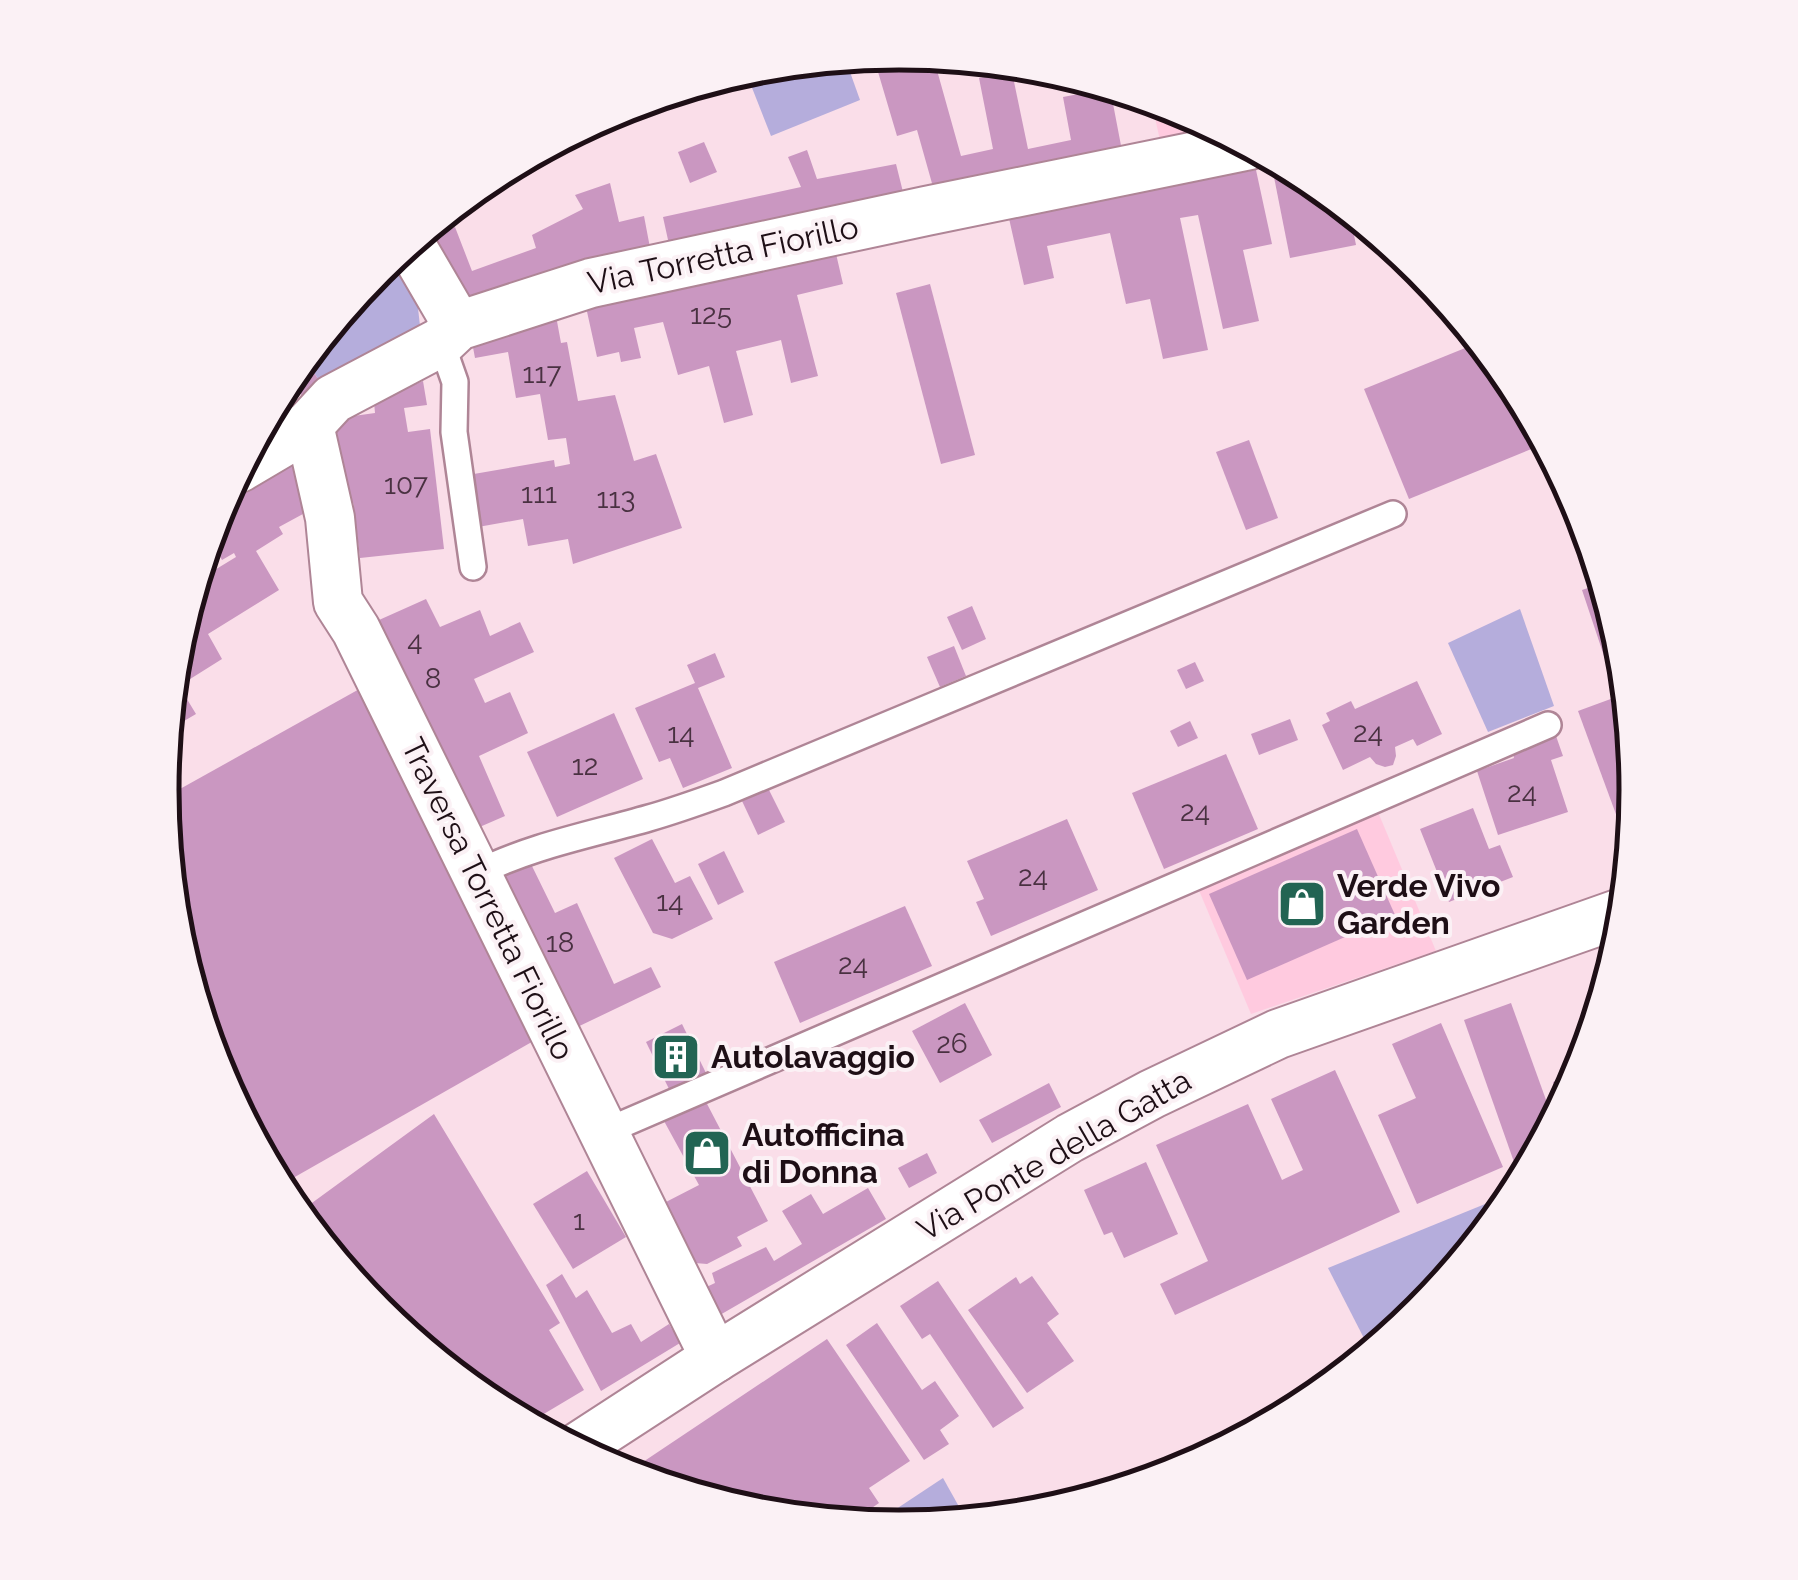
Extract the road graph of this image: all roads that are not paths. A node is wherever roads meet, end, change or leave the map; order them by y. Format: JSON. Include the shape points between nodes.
{"nodes":[{"id":1,"x":1228,"y":150,"type":"edge"},
{"id":2,"x":416,"y":256,"type":"edge"},
{"id":3,"x":449,"y":334,"type":"junction"},
{"id":4,"x":309,"y":425,"type":"junction"},
{"id":5,"x":263,"y":453,"type":"edge"},
{"id":6,"x":1393,"y":514,"type":"dead end"},
{"id":7,"x":473,"y":567,"type":"dead end"},
{"id":8,"x":1548,"y":724,"type":"dead end"},
{"id":9,"x":475,"y":874,"type":"junction"},
{"id":10,"x":1607,"y":918,"type":"edge"},
{"id":11,"x":602,"y":1133,"type":"junction"},
{"id":12,"x":715,"y":1358,"type":"junction"},
{"id":13,"x":589,"y":1440,"type":"edge"}],
"edges":[{"from":1,"to":3,"type":"street","name":"Via Torretta Fiorillo","via":[[591,282]]},
{"from":2,"to":3,"type":"street"},
{"from":3,"to":4,"type":"street","name":"Via Torretta Fiorillo","via":[[333,399]]},
{"from":3,"to":7,"type":"lane","via":[[454,432]]},
{"from":4,"to":5,"type":"street","name":"Via Torretta Fiorillo"},
{"from":4,"to":9,"type":"street","name":"Traversa Torretta Fiorillo","via":[[330,518],[338,602]]},
{"from":6,"to":9,"type":"lane","via":[[724,793]]},
{"from":8,"to":11,"type":"lane"},
{"from":9,"to":11,"type":"street","name":"Traversa Torretta Fiorillo"},
{"from":10,"to":12,"type":"street","name":"Via Ponte della Gatta","via":[[1278,1034],[1152,1094]]},
{"from":11,"to":12,"type":"street","name":"Traversa Torretta Fiorillo"},
{"from":12,"to":13,"type":"street","name":"Via Ponte della Gatta"}]}
